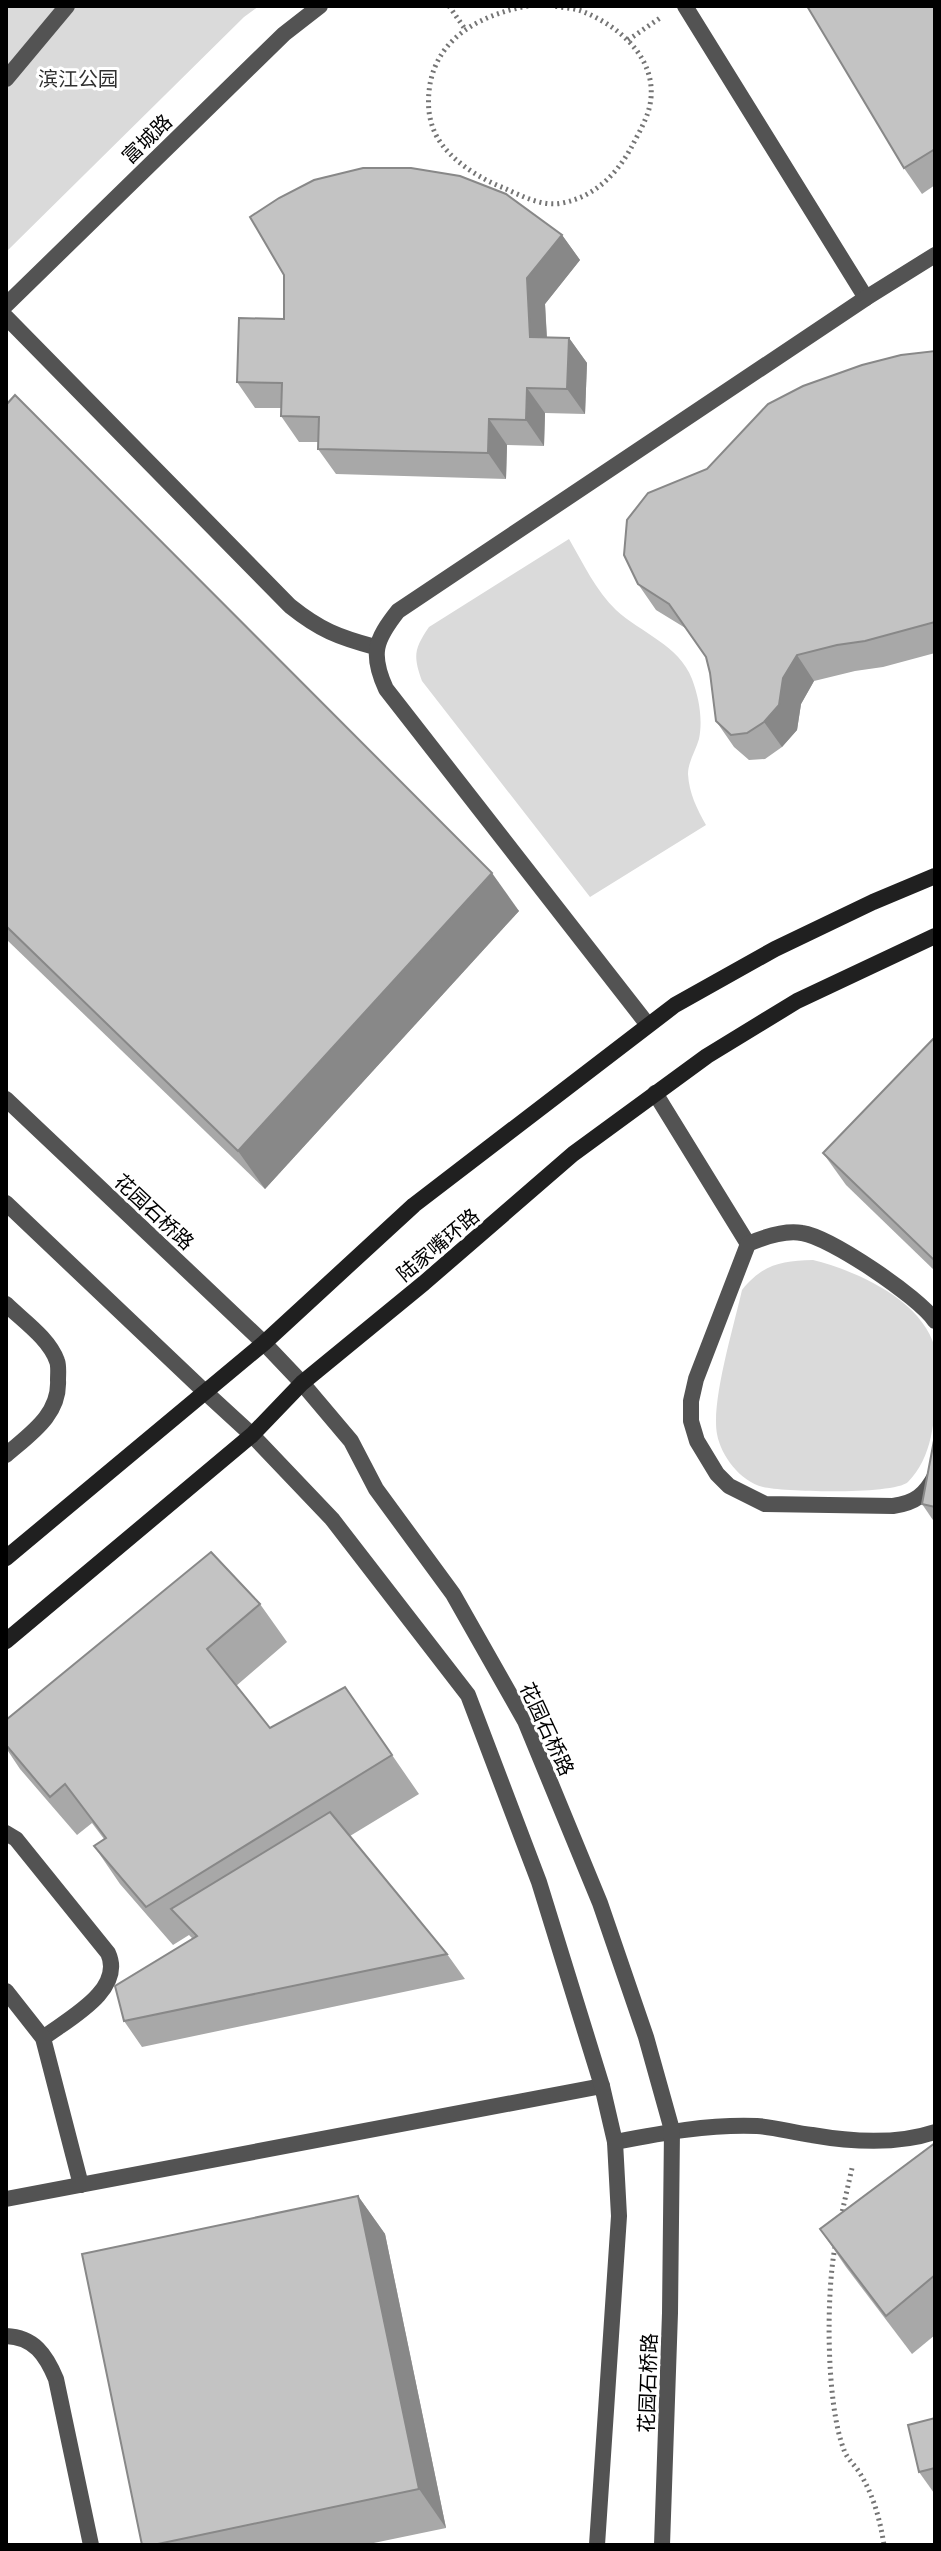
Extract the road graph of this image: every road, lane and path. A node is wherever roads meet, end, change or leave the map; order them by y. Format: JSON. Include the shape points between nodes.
{"nodes":[{"id":1,"x":67,"y":6,"type":"edge"},
{"id":2,"x":320,"y":6,"type":"edge"},
{"id":3,"x":449,"y":6,"type":"edge"},
{"id":4,"x":528,"y":6,"type":"edge"},
{"id":5,"x":554,"y":6,"type":"edge"},
{"id":6,"x":685,"y":6,"type":"edge"},
{"id":7,"x":667,"y":14,"type":"dead end"},
{"id":8,"x":465,"y":29,"type":"junction"},
{"id":9,"x":628,"y":40,"type":"junction"},
{"id":10,"x":6,"y":79,"type":"edge"},
{"id":11,"x":935,"y":255,"type":"edge"},
{"id":12,"x":866,"y":298,"type":"junction"},
{"id":13,"x":6,"y":305,"type":"edge"},
{"id":14,"x":6,"y":317,"type":"edge"},
{"id":15,"x":375,"y":647,"type":"junction"},
{"id":16,"x":935,"y":876,"type":"edge"},
{"id":17,"x":935,"y":936,"type":"edge"},
{"id":18,"x":648,"y":1025,"type":"junction"},
{"id":19,"x":655,"y":1093,"type":"junction"},
{"id":20,"x":6,"y":1099,"type":"edge"},
{"id":21,"x":6,"y":1203,"type":"edge"},
{"id":22,"x":748,"y":1244,"type":"junction"},
{"id":23,"x":6,"y":1304,"type":"edge"},
{"id":24,"x":935,"y":1321,"type":"edge"},
{"id":25,"x":264,"y":1343,"type":"junction"},
{"id":26,"x":302,"y":1383,"type":"junction"},
{"id":27,"x":204,"y":1391,"type":"junction"},
{"id":28,"x":252,"y":1435,"type":"junction"},
{"id":29,"x":6,"y":1455,"type":"edge"},
{"id":30,"x":935,"y":1476,"type":"edge"},
{"id":31,"x":6,"y":1558,"type":"edge"},
{"id":32,"x":6,"y":1641,"type":"edge"},
{"id":33,"x":6,"y":1833,"type":"edge"},
{"id":34,"x":6,"y":1991,"type":"edge"},
{"id":35,"x":43,"y":2038,"type":"junction"},
{"id":36,"x":602,"y":2086,"type":"junction"},
{"id":37,"x":672,"y":2130,"type":"junction"},
{"id":38,"x":935,"y":2132,"type":"edge"},
{"id":39,"x":858,"y":2140,"type":"junction"},
{"id":40,"x":615,"y":2142,"type":"junction"},
{"id":41,"x":81,"y":2185,"type":"junction"},
{"id":42,"x":6,"y":2199,"type":"edge"},
{"id":43,"x":838,"y":2231,"type":"edge"},
{"id":44,"x":835,"y":2247,"type":"edge"},
{"id":45,"x":6,"y":2336,"type":"edge"},
{"id":46,"x":91,"y":2545,"type":"edge"},
{"id":47,"x":597,"y":2545,"type":"edge"},
{"id":48,"x":662,"y":2545,"type":"edge"},
{"id":49,"x":884,"y":2545,"type":"edge"}],
"edges":[{"from":1,"to":10,"type":"street"},
{"from":2,"to":13,"type":"street","name":"富城路","via":[[284,34]]},
{"from":3,"to":8,"type":"path"},
{"from":4,"to":8,"type":"path","via":[[508,9]]},
{"from":5,"to":9,"type":"path","via":[[582,11]]},
{"from":6,"to":12,"type":"street"},
{"from":7,"to":9,"type":"path"},
{"from":8,"to":9,"type":"path","via":[[439,58],[432,78],[432,127],[468,169],[542,203],[561,204],[603,185],[641,128],[649,109],[649,74],[642,55]]},
{"from":11,"to":12,"type":"street"},
{"from":12,"to":15,"type":"street","via":[[398,611]]},
{"from":14,"to":15,"type":"street","via":[[290,606],[332,634]]},
{"from":15,"to":18,"type":"street","via":[[386,689]]},
{"from":16,"to":18,"type":"main road","via":[[775,949]]},
{"from":17,"to":19,"type":"main road","name":"陆家嘴环路","via":[[797,1001]]},
{"from":18,"to":25,"type":"main road","via":[[414,1205]]},
{"from":19,"to":22,"type":"street"},
{"from":19,"to":26,"type":"main road","name":"陆家嘴环路","via":[[573,1154]]},
{"from":20,"to":25,"type":"street","name":"花园石桥路"},
{"from":21,"to":27,"type":"street","name":"花园石桥路"},
{"from":22,"to":24,"type":"street","via":[[781,1233],[819,1237],[898,1286]]},
{"from":22,"to":30,"type":"street","via":[[691,1401],[697,1441],[717,1474],[765,1504],[893,1506],[925,1494]]},
{"from":23,"to":29,"type":"street","via":[[58,1361],[59,1386],[52,1410],[39,1427]]},
{"from":25,"to":26,"type":"street","name":"花园石桥路"},
{"from":25,"to":27,"type":"main road"},
{"from":26,"to":28,"type":"main road","name":"陆家嘴环路"},
{"from":26,"to":37,"type":"street","name":"花园石桥路","via":[[351,1441],[376,1489],[453,1594],[525,1721],[600,1903]]},
{"from":27,"to":28,"type":"street","name":"花园石桥路"},
{"from":27,"to":31,"type":"main road"},
{"from":28,"to":32,"type":"main road","name":"陆家嘴环路"},
{"from":28,"to":36,"type":"street","name":"花园石桥路","via":[[332,1519],[468,1695],[539,1882]]},
{"from":33,"to":35,"type":"street","via":[[112,1963],[100,1994]]},
{"from":34,"to":35,"type":"street"},
{"from":35,"to":41,"type":"street"},
{"from":36,"to":40,"type":"street","name":"花园石桥路"},
{"from":36,"to":41,"type":"street"},
{"from":37,"to":39,"type":"street","via":[[760,2126]]},
{"from":37,"to":40,"type":"street"},
{"from":37,"to":48,"type":"street","name":"花园石桥路"},
{"from":38,"to":39,"type":"street","via":[[916,2138]]},
{"from":39,"to":43,"type":"path"},
{"from":40,"to":47,"type":"street","name":"花园石桥路","via":[[619,2216]]},
{"from":41,"to":42,"type":"street"},
{"from":44,"to":49,"type":"path","via":[[830,2327],[837,2421],[844,2452],[874,2500]]},
{"from":45,"to":46,"type":"street","via":[[36,2346],[49,2361]]}]}
